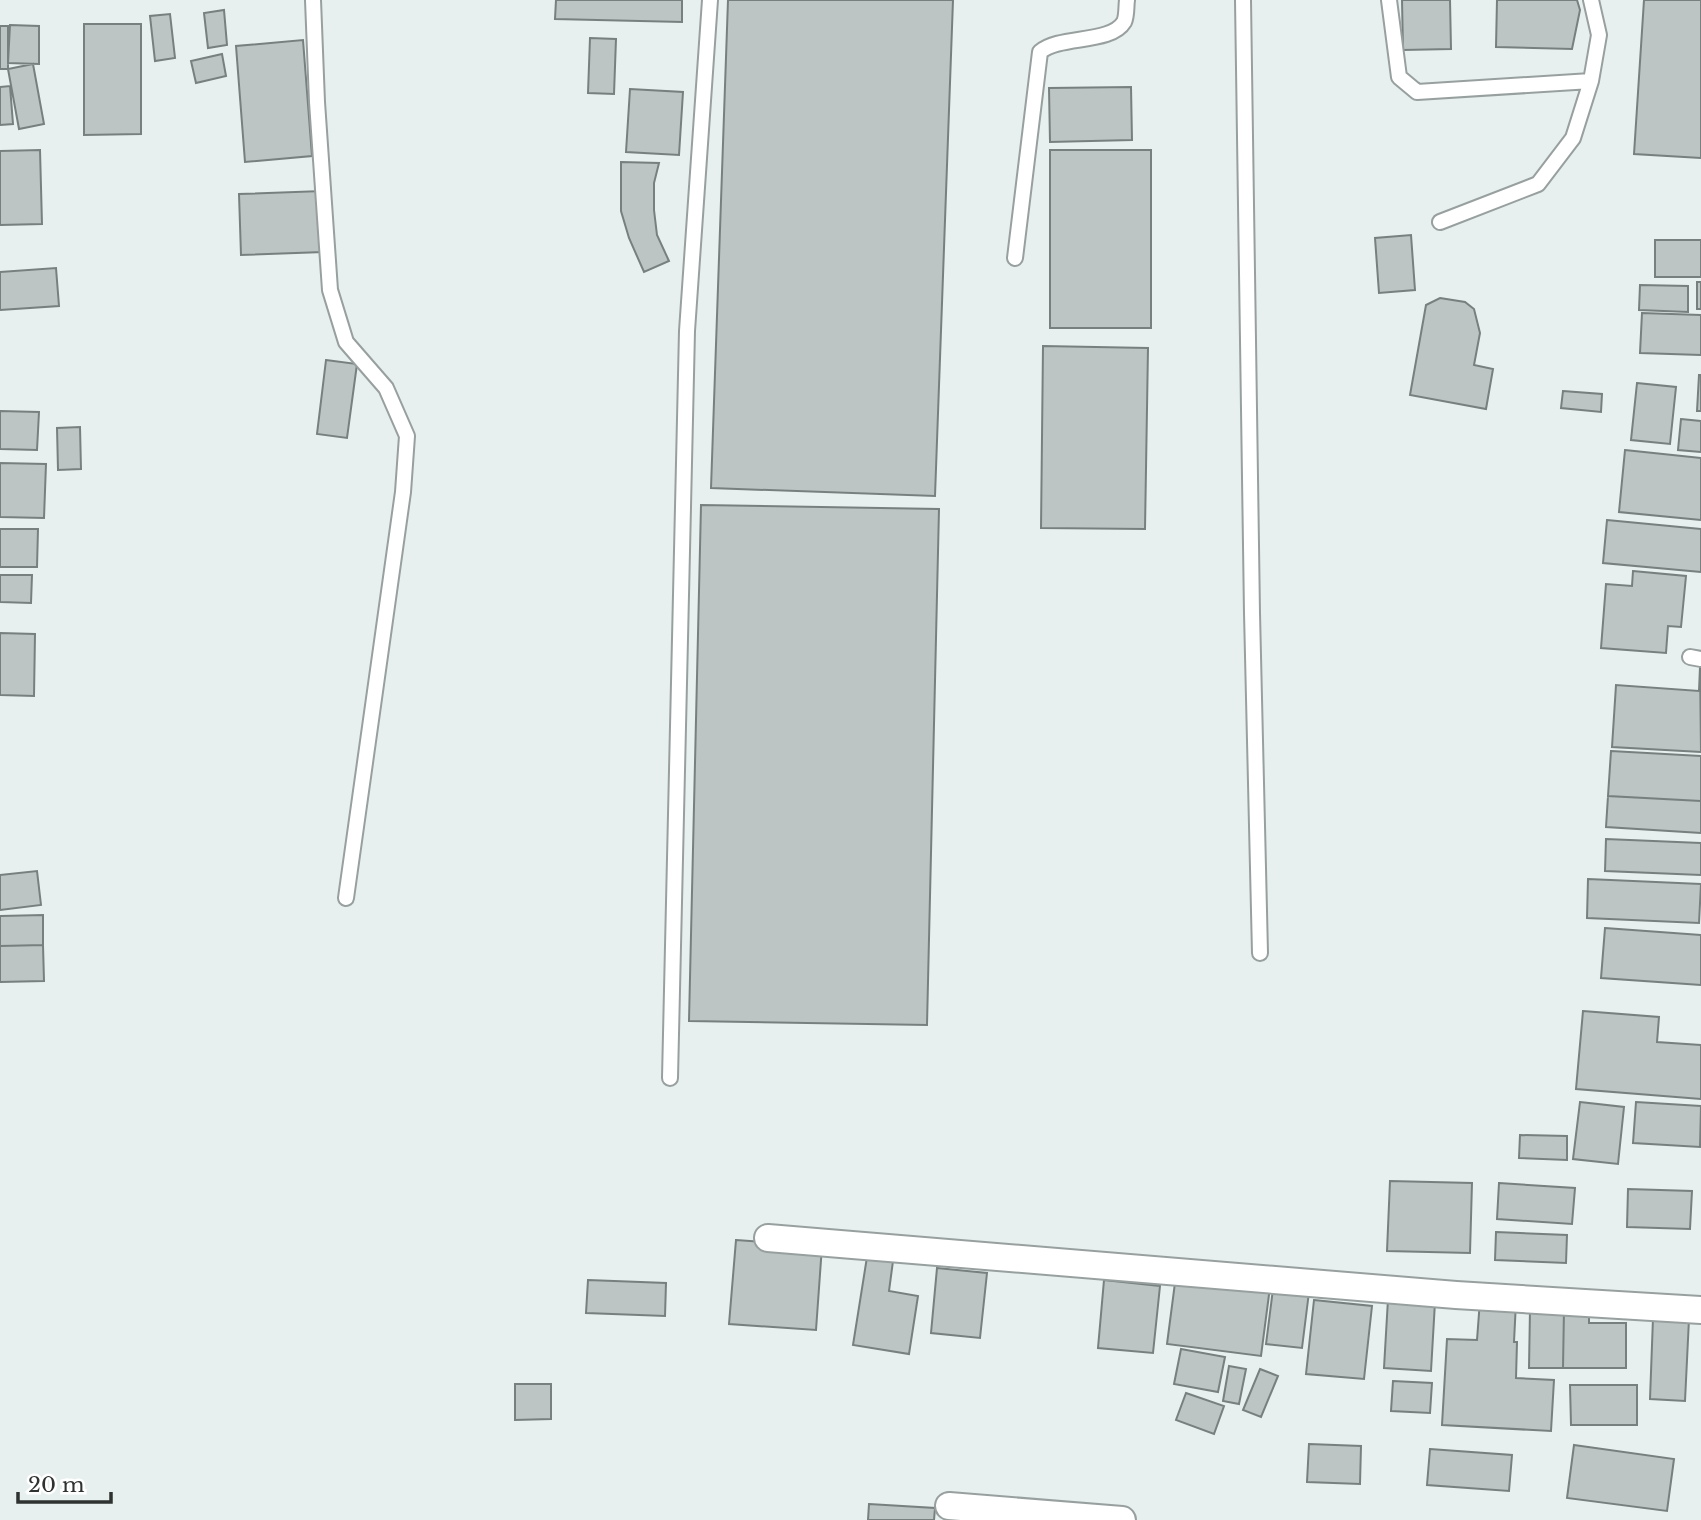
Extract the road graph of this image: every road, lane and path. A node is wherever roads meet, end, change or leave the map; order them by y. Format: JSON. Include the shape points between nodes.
{"nodes":[{"id":1,"x":313,"y":0,"type":"edge"},
{"id":2,"x":710,"y":0,"type":"edge"},
{"id":3,"x":1127,"y":0,"type":"edge"},
{"id":4,"x":1243,"y":0,"type":"edge"},
{"id":5,"x":1389,"y":0,"type":"edge"},
{"id":6,"x":1591,"y":0,"type":"edge"},
{"id":7,"x":1591,"y":81,"type":"junction"},
{"id":8,"x":1440,"y":222,"type":"dead end"},
{"id":9,"x":1015,"y":258,"type":"dead end"},
{"id":10,"x":346,"y":898,"type":"dead end"},
{"id":11,"x":1260,"y":953,"type":"dead end"},
{"id":12,"x":670,"y":1078,"type":"dead end"},
{"id":13,"x":768,"y":1238,"type":"dead end"},
{"id":14,"x":1701,"y":1310,"type":"edge"},
{"id":15,"x":949,"y":1506,"type":"dead end"},
{"id":16,"x":1122,"y":1520,"type":"edge"}],
"edges":[{"from":1,"to":10,"type":"lane","via":[[330,289],[346,342],[386,388],[407,436]]},
{"from":2,"to":12,"type":"lane","via":[[687,331]]},
{"from":3,"to":9,"type":"lane","via":[[1126,20],[1118,29],[1040,52]]},
{"from":4,"to":11,"type":"lane"},
{"from":5,"to":7,"type":"lane","via":[[1399,77],[1417,92]]},
{"from":6,"to":7,"type":"lane","via":[[1599,35]]},
{"from":7,"to":8,"type":"lane","via":[[1573,138],[1538,184]]},
{"from":13,"to":14,"type":"street","via":[[1456,1295]]},
{"from":15,"to":16,"type":"street"}]}
